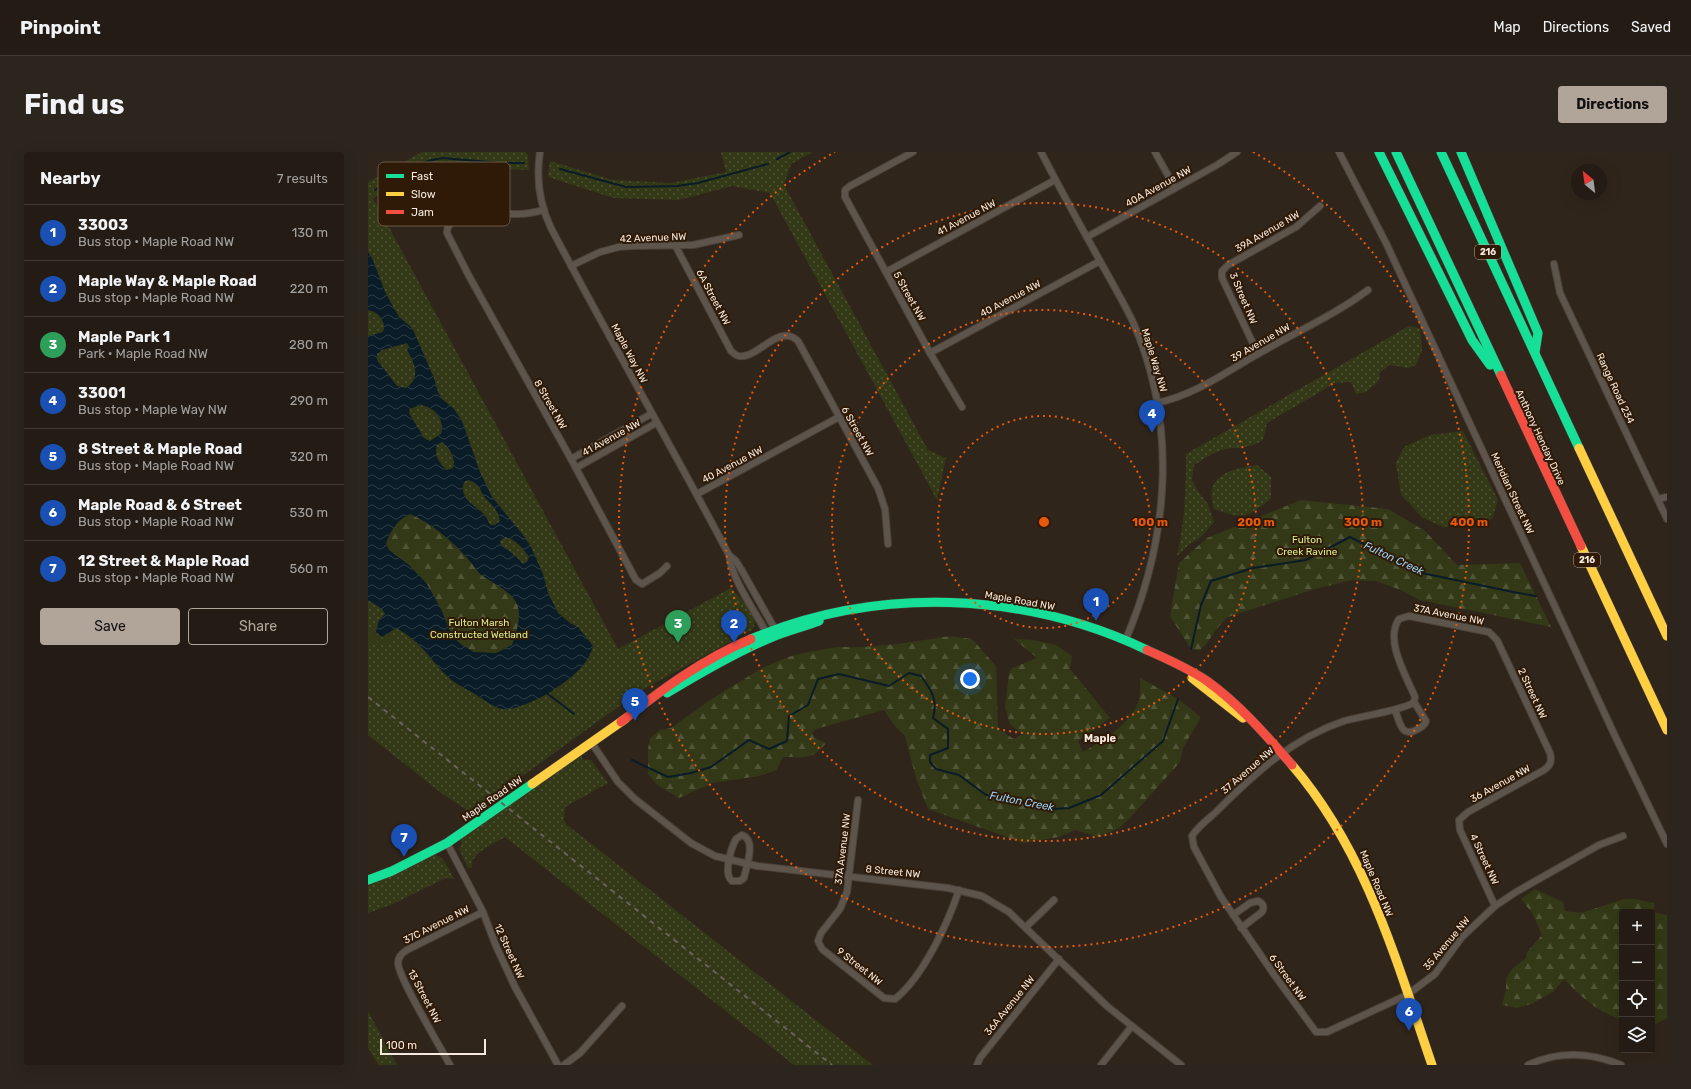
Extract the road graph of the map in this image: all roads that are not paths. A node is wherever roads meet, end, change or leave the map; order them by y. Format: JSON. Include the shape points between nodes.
{"nodes":[{"id":1,"x":540,"y":152,"type":"edge"},
{"id":2,"x":913,"y":152,"type":"edge"},
{"id":3,"x":1041,"y":152,"type":"edge"},
{"id":4,"x":1155,"y":152,"type":"edge"},
{"id":5,"x":1237,"y":152,"type":"edge"},
{"id":6,"x":1339,"y":152,"type":"edge"},
{"id":7,"x":1379,"y":152,"type":"edge"},
{"id":8,"x":1396,"y":152,"type":"edge"},
{"id":9,"x":1441,"y":152,"type":"edge"},
{"id":10,"x":1461,"y":152,"type":"edge"},
{"id":11,"x":1055,"y":180,"type":"junction"},
{"id":12,"x":1175,"y":188,"type":"junction"},
{"id":13,"x":1320,"y":206,"type":"dead end"},
{"id":14,"x":544,"y":210,"type":"junction"},
{"id":15,"x":510,"y":214,"type":"edge"},
{"id":16,"x":450,"y":226,"type":"edge"},
{"id":17,"x":739,"y":235,"type":"dead end"},
{"id":18,"x":1087,"y":236,"type":"junction"},
{"id":19,"x":675,"y":245,"type":"junction"},
{"id":20,"x":1100,"y":261,"type":"junction"},
{"id":21,"x":1554,"y":264,"type":"dead end"},
{"id":22,"x":571,"y":266,"type":"junction"},
{"id":23,"x":1222,"y":271,"type":"joint"},
{"id":24,"x":886,"y":272,"type":"junction"},
{"id":25,"x":1368,"y":290,"type":"dead end"},
{"id":26,"x":790,"y":335,"type":"joint"},
{"id":27,"x":1535,"y":352,"type":"junction"},
{"id":28,"x":930,"y":354,"type":"junction"},
{"id":29,"x":1258,"y":354,"type":"junction"},
{"id":30,"x":1507,"y":389,"type":"junction"},
{"id":31,"x":1157,"y":403,"type":"junction"},
{"id":32,"x":962,"y":407,"type":"dead end"},
{"id":33,"x":651,"y":414,"type":"junction"},
{"id":34,"x":839,"y":417,"type":"junction"},
{"id":35,"x":656,"y":423,"type":"junction"},
{"id":36,"x":571,"y":459,"type":"junction"},
{"id":37,"x":576,"y":468,"type":"junction"},
{"id":38,"x":696,"y":494,"type":"junction"},
{"id":39,"x":1667,"y":496,"type":"edge"},
{"id":40,"x":1658,"y":500,"type":"junction"},
{"id":41,"x":1667,"y":519,"type":"edge"},
{"id":42,"x":888,"y":544,"type":"dead end"},
{"id":43,"x":667,"y":566,"type":"dead end"},
{"id":44,"x":772,"y":633,"type":"junction"},
{"id":45,"x":1491,"y":634,"type":"joint"},
{"id":46,"x":1667,"y":636,"type":"edge"},
{"id":47,"x":1126,"y":639,"type":"junction"},
{"id":48,"x":1414,"y":702,"type":"junction"},
{"id":49,"x":1395,"y":710,"type":"junction"},
{"id":50,"x":1667,"y":730,"type":"edge"},
{"id":51,"x":591,"y":742,"type":"junction"},
{"id":52,"x":1282,"y":753,"type":"junction"},
{"id":53,"x":1551,"y":763,"type":"joint"},
{"id":54,"x":858,"y":800,"type":"dead end"},
{"id":55,"x":1459,"y":820,"type":"joint"},
{"id":56,"x":1623,"y":836,"type":"dead end"},
{"id":57,"x":1192,"y":839,"type":"joint"},
{"id":58,"x":447,"y":843,"type":"junction"},
{"id":59,"x":1667,"y":844,"type":"edge"},
{"id":60,"x":730,"y":860,"type":"junction"},
{"id":61,"x":747,"y":864,"type":"junction"},
{"id":62,"x":849,"y":877,"type":"junction"},
{"id":63,"x":368,"y":880,"type":"edge"},
{"id":64,"x":959,"y":890,"type":"junction"},
{"id":65,"x":1054,"y":900,"type":"dead end"},
{"id":66,"x":1495,"y":906,"type":"junction"},
{"id":67,"x":483,"y":912,"type":"junction"},
{"id":68,"x":1233,"y":915,"type":"junction"},
{"id":69,"x":1026,"y":927,"type":"junction"},
{"id":70,"x":1241,"y":928,"type":"junction"},
{"id":71,"x":818,"y":941,"type":"joint"},
{"id":72,"x":400,"y":956,"type":"joint"},
{"id":73,"x":1058,"y":959,"type":"junction"},
{"id":74,"x":1408,"y":995,"type":"junction"},
{"id":75,"x":622,"y":1006,"type":"dead end"},
{"id":76,"x":1132,"y":1026,"type":"junction"},
{"id":77,"x":1322,"y":1033,"type":"joint"},
{"id":78,"x":1543,"y":1062,"type":"edge"},
{"id":79,"x":450,"y":1065,"type":"edge"},
{"id":80,"x":558,"y":1065,"type":"edge"},
{"id":81,"x":564,"y":1065,"type":"edge"},
{"id":82,"x":977,"y":1065,"type":"edge"},
{"id":83,"x":1101,"y":1065,"type":"edge"},
{"id":84,"x":1181,"y":1065,"type":"edge"},
{"id":85,"x":1432,"y":1065,"type":"edge"},
{"id":86,"x":1528,"y":1065,"type":"edge"},
{"id":87,"x":1621,"y":1065,"type":"edge"}],
"edges":[{"from":1,"to":14,"type":"street","name":"Maple Way NW","via":[[539,183]]},
{"from":2,"to":24,"type":"street","name":"5 Street NW","via":[[850,186],[845,192],[846,199]]},
{"from":3,"to":11,"type":"street","name":"Maple Way NW"},
{"from":4,"to":12,"type":"street"},
{"from":5,"to":12,"type":"street","name":"40A Avenue NW"},
{"from":6,"to":59,"type":"street","name":"Meridian Street NW","via":[[1386,243]]},
{"from":7,"to":30,"type":"main road","via":[[1472,340]]},
{"from":8,"to":30,"type":"main road","name":"Anthony Henday Drive","number":"216"},
{"from":9,"to":27,"type":"main road","number":"216"},
{"from":10,"to":27,"type":"main road","via":[[1538,333]]},
{"from":11,"to":18,"type":"street","name":"Maple Way NW"},
{"from":11,"to":24,"type":"street","name":"41 Avenue NW"},
{"from":12,"to":18,"type":"street","name":"40A Avenue NW"},
{"from":13,"to":23,"type":"street","name":"39A Avenue NW","via":[[1296,227],[1228,265]]},
{"from":14,"to":15,"type":"street","name":"8 Street NW"},
{"from":14,"to":22,"type":"street","name":"Maple Way NW"},
{"from":16,"to":36,"type":"street","name":"8 Street NW","via":[[447,231],[469,276]]},
{"from":17,"to":19,"type":"street","name":"42 Avenue NW","via":[[699,244]]},
{"from":18,"to":20,"type":"street","name":"Maple Way NW"},
{"from":19,"to":22,"type":"street","name":"42 Avenue NW","via":[[614,248]]},
{"from":19,"to":26,"type":"street","name":"6A Street NW","via":[[731,351],[738,356],[747,355],[781,336]]},
{"from":20,"to":28,"type":"street","name":"40 Avenue NW"},
{"from":20,"to":31,"type":"street","name":"Maple Way NW","via":[[1133,324],[1147,361]]},
{"from":21,"to":40,"type":"street","name":"Range Road 234","via":[[1560,293]]},
{"from":22,"to":33,"type":"street","name":"Maple Way NW"},
{"from":23,"to":29,"type":"street","name":"3 Street NW","via":[[1222,278]]},
{"from":24,"to":28,"type":"street","name":"5 Street NW"},
{"from":25,"to":29,"type":"street","name":"39 Avenue NW","via":[[1350,303]]},
{"from":26,"to":34,"type":"street","name":"6 Street NW","via":[[799,342]]},
{"from":27,"to":46,"type":"main road","number":"216"},
{"from":28,"to":32,"type":"street","name":"5 Street NW"},
{"from":29,"to":31,"type":"street","name":"39 Avenue NW","via":[[1200,389]]},
{"from":30,"to":50,"type":"main road","name":"Anthony Henday Drive","number":"216"},
{"from":31,"to":47,"type":"street","name":"Maple Way NW","via":[[1162,462],[1160,520],[1148,577]]},
{"from":33,"to":35,"type":"street","name":"Maple Way NW"},
{"from":33,"to":36,"type":"street","name":"41 Avenue NW"},
{"from":34,"to":38,"type":"street","name":"40 Avenue NW"},
{"from":34,"to":42,"type":"street","name":"6 Street NW","via":[[881,495]]},
{"from":35,"to":37,"type":"street","name":"41 Avenue NW"},
{"from":35,"to":38,"type":"street","name":"Maple Way NW"},
{"from":36,"to":37,"type":"street","name":"8 Street NW"},
{"from":37,"to":43,"type":"street","name":"8 Street NW","via":[[636,580],[642,584]]},
{"from":38,"to":44,"type":"street","name":"Maple Way NW","via":[[729,555],[738,565]]},
{"from":39,"to":40,"type":"street"},
{"from":40,"to":41,"type":"street","name":"Range Road 234"},
{"from":44,"to":47,"type":"main road","name":"Maple Road NW","via":[[855,609],[935,602],[993,605],[1050,615]]},
{"from":44,"to":51,"type":"main road","name":"Maple Road NW","via":[[711,666]]},
{"from":45,"to":48,"type":"street","name":"37A Avenue NW","via":[[1412,616],[1402,617],[1396,625],[1396,644],[1399,662],[1414,695]]},
{"from":45,"to":53,"type":"street","name":"2 Street NW","via":[[1498,640],[1550,753]]},
{"from":47,"to":52,"type":"main road","name":"Maple Road NW","via":[[1173,663],[1262,732]]},
{"from":48,"to":49,"type":"street","name":"37 Avenue NW"},
{"from":48,"to":49,"type":"street","via":[[1426,720],[1423,726],[1413,732],[1407,733],[1403,730]]},
{"from":49,"to":52,"type":"street","name":"37 Avenue NW","via":[[1368,714],[1332,725]]},
{"from":51,"to":58,"type":"main road","name":"Maple Road NW"},
{"from":51,"to":60,"type":"street","name":"8 Street NW","via":[[615,778],[635,799],[698,848]]},
{"from":52,"to":57,"type":"street","name":"37 Avenue NW","via":[[1251,777],[1194,833]]},
{"from":52,"to":74,"type":"main road","name":"Maple Road NW","via":[[1321,801],[1354,855],[1376,904]]},
{"from":53,"to":55,"type":"street","name":"36 Avenue NW","via":[[1544,770],[1468,812]]},
{"from":54,"to":62,"type":"street","name":"37A Avenue NW"},
{"from":55,"to":66,"type":"street","name":"4 Street NW","via":[[1460,830]]},
{"from":56,"to":66,"type":"street","name":"35 Avenue NW","via":[[1599,845]]},
{"from":57,"to":68,"type":"street","name":"6 Street NW","via":[[1211,879]]},
{"from":58,"to":63,"type":"main road","name":"Maple Road NW","via":[[392,871]]},
{"from":58,"to":67,"type":"street","name":"12 Street NW"},
{"from":60,"to":61,"type":"street","name":"8 Street NW"},
{"from":60,"to":61,"type":"street","via":[[729,879],[736,882],[742,880]]},
{"from":60,"to":61,"type":"street","via":[[736,839],[742,835],[747,837],[750,843]]},
{"from":61,"to":62,"type":"street","name":"8 Street NW"},
{"from":62,"to":64,"type":"street","name":"8 Street NW"},
{"from":62,"to":71,"type":"street","name":"37A Avenue NW","via":[[842,904]]},
{"from":64,"to":69,"type":"street","name":"8 Street NW","via":[[982,896],[997,904]]},
{"from":64,"to":71,"type":"street","name":"9 Street NW","via":[[948,921],[930,954],[895,999],[884,998],[822,949]]},
{"from":65,"to":69,"type":"street"},
{"from":66,"to":74,"type":"street","name":"35 Avenue NW","via":[[1462,937],[1435,974]]},
{"from":67,"to":72,"type":"street","name":"37C Avenue NW","via":[[407,950]]},
{"from":67,"to":80,"type":"street","name":"12 Street NW","via":[[515,987]]},
{"from":68,"to":70,"type":"street","name":"6 Street NW"},
{"from":68,"to":70,"type":"street","via":[[1253,902],[1258,901],[1262,904],[1264,910]]},
{"from":69,"to":73,"type":"street","name":"8 Street NW"},
{"from":70,"to":77,"type":"street","name":"6 Street NW","via":[[1314,1030]]},
{"from":72,"to":79,"type":"street","name":"13 Street NW","via":[[398,963],[401,974]]},
{"from":73,"to":76,"type":"street","name":"8 Street NW","via":[[1108,1007]]},
{"from":73,"to":82,"type":"street","name":"36A Avenue NW"},
{"from":74,"to":77,"type":"street","name":"35 Avenue NW"},
{"from":74,"to":85,"type":"main road","name":"Maple Road NW"},
{"from":75,"to":81,"type":"street","via":[[580,1054]]},
{"from":76,"to":83,"type":"street"},
{"from":76,"to":84,"type":"street","name":"8 Street NW"},
{"from":78,"to":86,"type":"street"},
{"from":78,"to":87,"type":"street","via":[[1563,1054],[1578,1054],[1602,1058]]}]}
